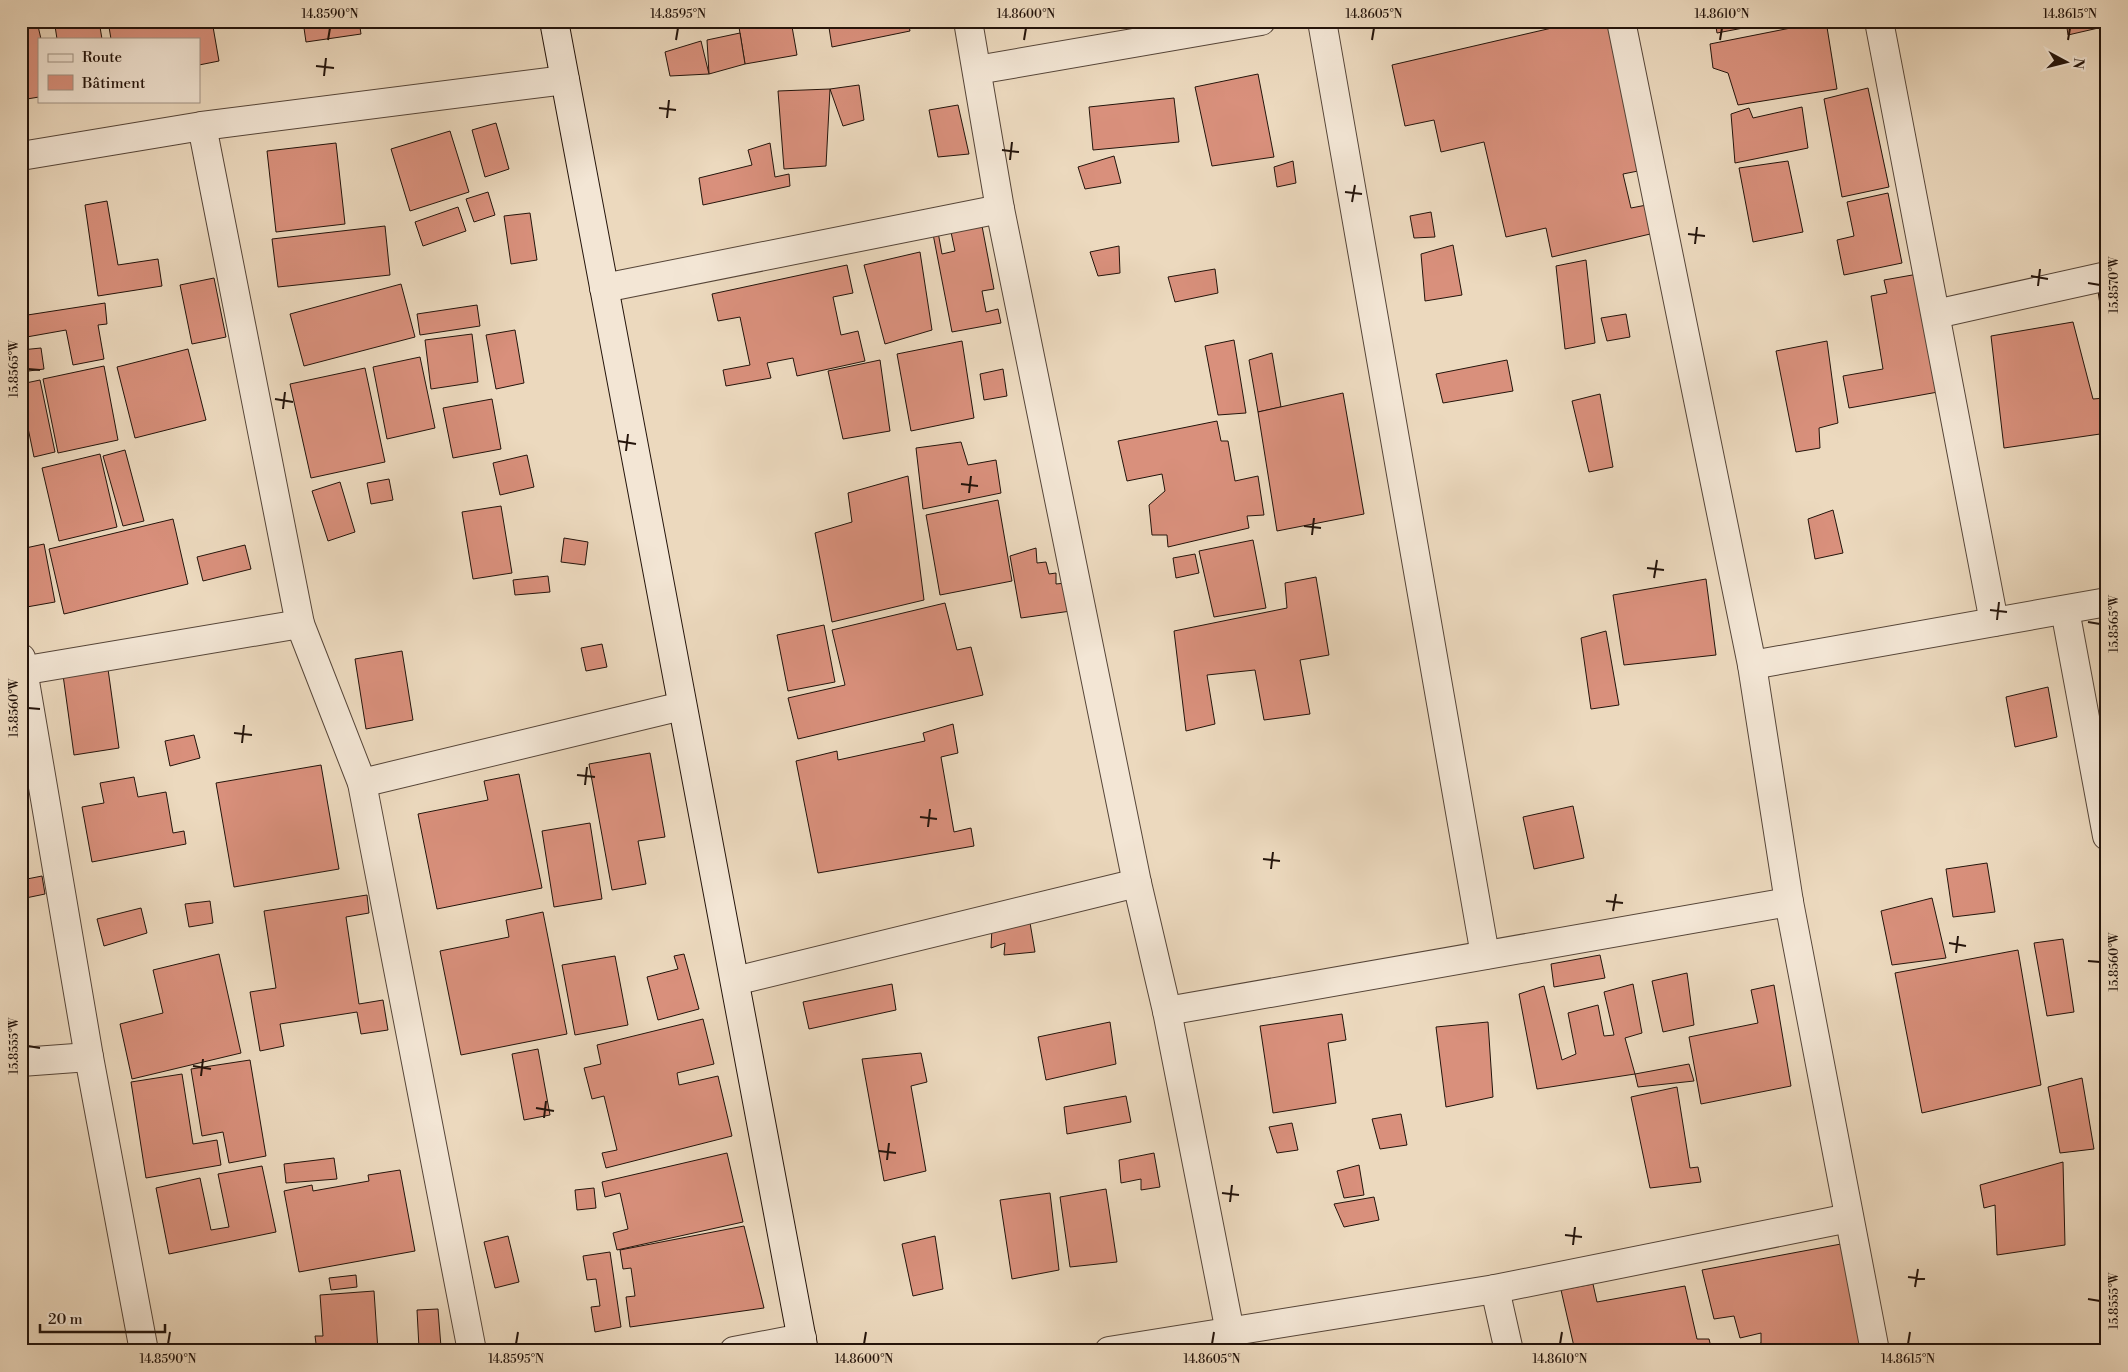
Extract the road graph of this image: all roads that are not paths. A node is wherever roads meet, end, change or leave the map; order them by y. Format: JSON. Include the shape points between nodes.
{"nodes":[{"id":1,"x":554,"y":21,"type":"edge"},
{"id":2,"x":968,"y":21,"type":"edge"},
{"id":3,"x":1261,"y":21,"type":"edge"},
{"id":4,"x":1322,"y":21,"type":"edge"},
{"id":5,"x":1621,"y":21,"type":"edge"},
{"id":6,"x":1879,"y":21,"type":"edge"},
{"id":7,"x":977,"y":70,"type":"junction"},
{"id":8,"x":565,"y":80,"type":"junction"},
{"id":9,"x":202,"y":126,"type":"junction"},
{"id":10,"x":21,"y":156,"type":"edge"},
{"id":11,"x":1000,"y":209,"type":"junction"},
{"id":12,"x":2107,"y":276,"type":"edge"},
{"id":13,"x":604,"y":288,"type":"junction"},
{"id":14,"x":1936,"y":314,"type":"junction"},
{"id":15,"x":2107,"y":602,"type":"edge"},
{"id":16,"x":2065,"y":610,"type":"junction"},
{"id":17,"x":1994,"y":622,"type":"junction"},
{"id":18,"x":300,"y":624,"type":"junction"},
{"id":19,"x":1752,"y":665,"type":"junction"},
{"id":20,"x":22,"y":666,"type":"edge"},
{"id":21,"x":682,"y":706,"type":"junction"},
{"id":22,"x":362,"y":783,"type":"junction"},
{"id":23,"x":2107,"y":836,"type":"edge"},
{"id":24,"x":1137,"y":883,"type":"junction"},
{"id":25,"x":1789,"y":902,"type":"junction"},
{"id":26,"x":1485,"y":956,"type":"junction"},
{"id":27,"x":735,"y":980,"type":"junction"},
{"id":28,"x":1167,"y":1011,"type":"junction"},
{"id":29,"x":89,"y":1057,"type":"junction"},
{"id":30,"x":21,"y":1062,"type":"edge"},
{"id":31,"x":1849,"y":1218,"type":"junction"},
{"id":32,"x":1495,"y":1288,"type":"junction"},
{"id":33,"x":1230,"y":1332,"type":"junction"},
{"id":34,"x":803,"y":1344,"type":"edge"},
{"id":35,"x":144,"y":1351,"type":"edge"},
{"id":36,"x":472,"y":1351,"type":"edge"},
{"id":37,"x":734,"y":1351,"type":"edge"},
{"id":38,"x":1109,"y":1351,"type":"edge"},
{"id":39,"x":1509,"y":1351,"type":"edge"},
{"id":40,"x":1875,"y":1351,"type":"edge"}],
"edges":[{"from":1,"to":8,"type":"street"},
{"from":2,"to":7,"type":"street"},
{"from":3,"to":7,"type":"street"},
{"from":4,"to":26,"type":"street"},
{"from":5,"to":19,"type":"street"},
{"from":6,"to":14,"type":"street"},
{"from":7,"to":11,"type":"street"},
{"from":8,"to":9,"type":"street"},
{"from":8,"to":13,"type":"street"},
{"from":9,"to":10,"type":"street"},
{"from":9,"to":18,"type":"street"},
{"from":11,"to":13,"type":"street"},
{"from":11,"to":24,"type":"street"},
{"from":12,"to":14,"type":"street"},
{"from":13,"to":21,"type":"street"},
{"from":14,"to":17,"type":"street"},
{"from":15,"to":16,"type":"street"},
{"from":16,"to":17,"type":"street"},
{"from":16,"to":23,"type":"street"},
{"from":17,"to":19,"type":"street"},
{"from":18,"to":20,"type":"street"},
{"from":18,"to":22,"type":"street"},
{"from":19,"to":25,"type":"street"},
{"from":20,"to":29,"type":"street"},
{"from":21,"to":22,"type":"street"},
{"from":21,"to":27,"type":"street"},
{"from":22,"to":36,"type":"street"},
{"from":24,"to":27,"type":"street"},
{"from":24,"to":28,"type":"street"},
{"from":25,"to":26,"type":"street"},
{"from":25,"to":31,"type":"street"},
{"from":26,"to":28,"type":"street"},
{"from":27,"to":34,"type":"street"},
{"from":28,"to":33,"type":"street"},
{"from":29,"to":30,"type":"street"},
{"from":29,"to":35,"type":"street"},
{"from":31,"to":32,"type":"street"},
{"from":31,"to":40,"type":"street"},
{"from":32,"to":33,"type":"street"},
{"from":32,"to":39,"type":"street"},
{"from":33,"to":38,"type":"street"},
{"from":34,"to":37,"type":"street"}]}
